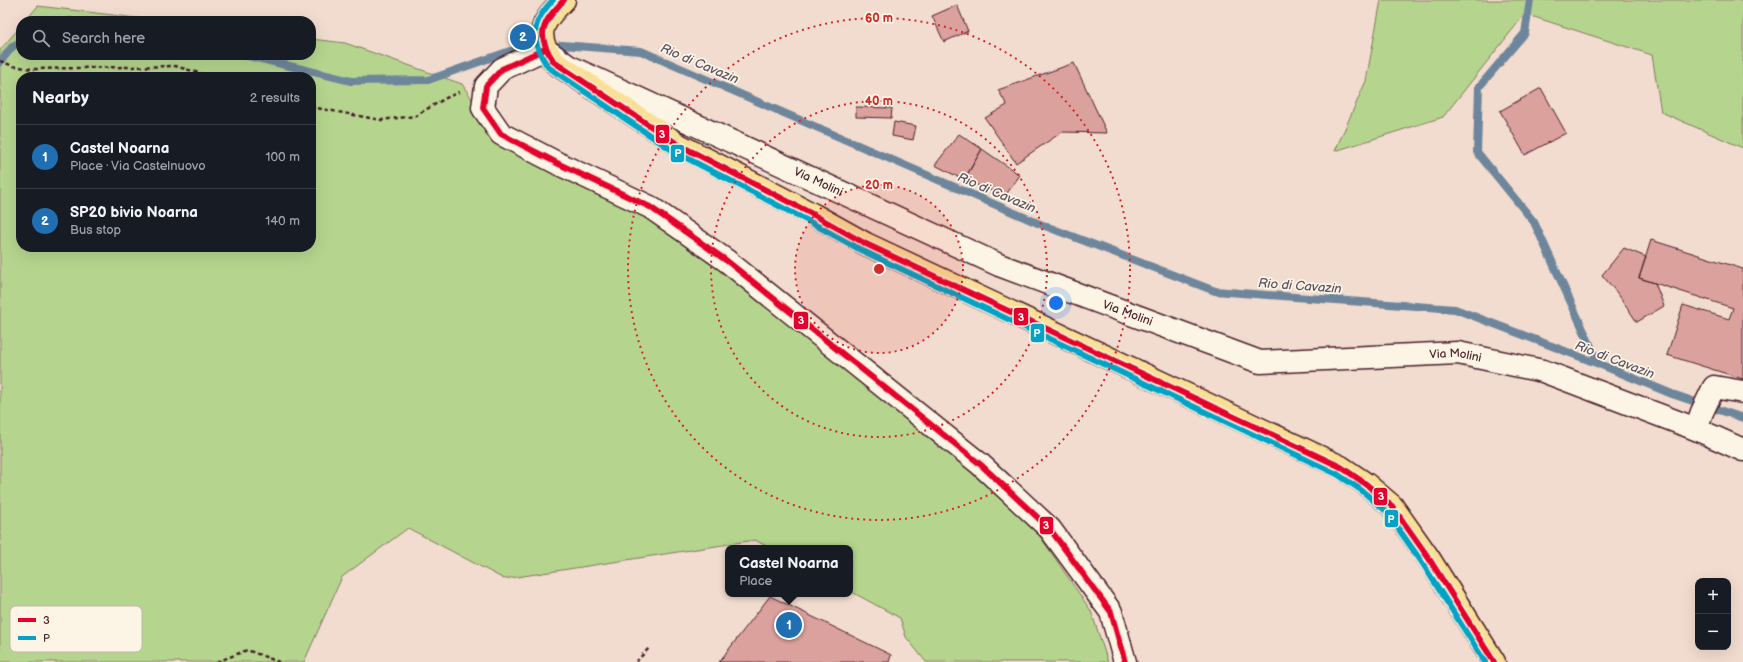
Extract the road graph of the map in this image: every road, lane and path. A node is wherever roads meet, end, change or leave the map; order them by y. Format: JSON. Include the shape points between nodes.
{"nodes":[{"id":1,"x":564,"y":0,"type":"edge"},
{"id":2,"x":545,"y":49,"type":"junction"},
{"id":3,"x":0,"y":61,"type":"edge"},
{"id":4,"x":195,"y":72,"type":"edge"},
{"id":5,"x":486,"y":86,"type":"junction"},
{"id":6,"x":316,"y":108,"type":"edge"},
{"id":7,"x":1743,"y":392,"type":"edge"},
{"id":8,"x":1699,"y":421,"type":"junction"},
{"id":9,"x":1743,"y":450,"type":"edge"},
{"id":10,"x":648,"y":648,"type":"dead end"},
{"id":11,"x":218,"y":662,"type":"edge"},
{"id":12,"x":279,"y":662,"type":"edge"},
{"id":13,"x":636,"y":662,"type":"edge"},
{"id":14,"x":1125,"y":662,"type":"edge"},
{"id":15,"x":1494,"y":662,"type":"edge"}],
"edges":[{"from":1,"to":2,"type":"main road","via":[[547,17],[542,33]]},
{"from":2,"to":5,"type":"street","via":[[502,69]]},
{"from":2,"to":8,"type":"street","name":"Via Molini","via":[[568,66],[999,265],[1260,362],[1458,353],[1543,371]]},
{"from":2,"to":15,"type":"main road","via":[[554,62],[679,145],[866,244],[1341,467],[1392,506],[1428,557]]},
{"from":3,"to":4,"type":"path","via":[[32,69],[174,66]]},
{"from":5,"to":6,"type":"path","via":[[470,88],[446,98],[415,116],[382,120]]},
{"from":5,"to":14,"type":"street","via":[[483,108],[501,134],[650,206],[727,262],[980,464],[1050,529],[1060,542],[1111,612]]},
{"from":7,"to":8,"type":"street","via":[[1714,387]]},
{"from":8,"to":9,"type":"street","name":"Via Molini"},
{"from":10,"to":13,"type":"path"},
{"from":11,"to":12,"type":"path","via":[[247,650]]}]}
